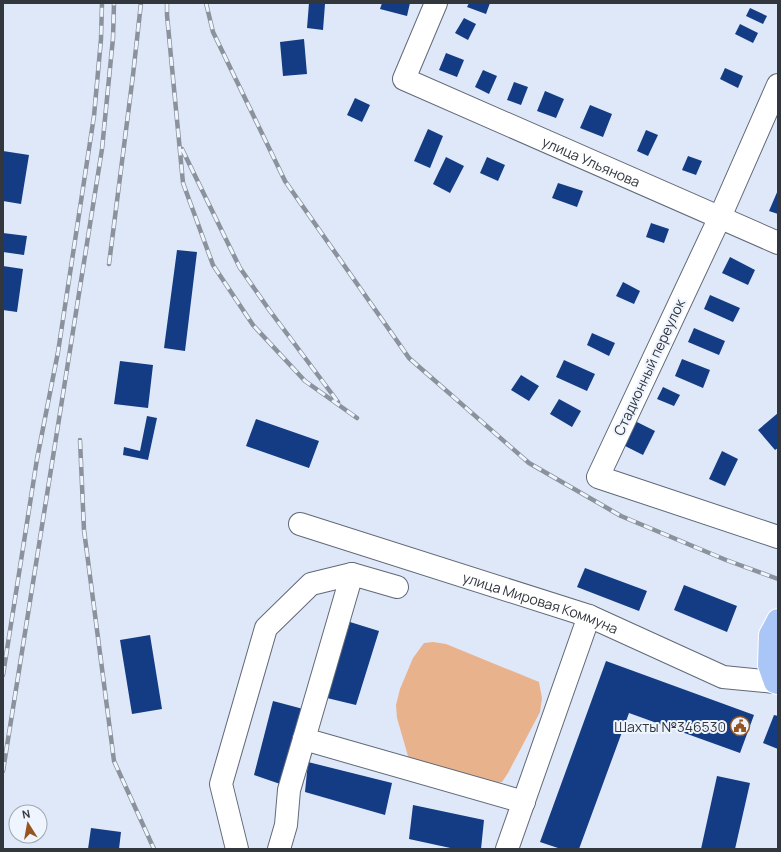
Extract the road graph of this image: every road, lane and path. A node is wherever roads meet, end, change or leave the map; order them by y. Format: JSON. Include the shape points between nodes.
{"nodes":[{"id":1,"x":436,"y":3,"type":"edge"},
{"id":2,"x":778,"y":85,"type":"edge"},
{"id":3,"x":720,"y":217,"type":"junction"},
{"id":4,"x":778,"y":243,"type":"edge"},
{"id":5,"x":300,"y":524,"type":"dead end"},
{"id":6,"x":778,"y":537,"type":"edge"},
{"id":7,"x":352,"y":574,"type":"junction"},
{"id":8,"x":397,"y":587,"type":"dead end"},
{"id":9,"x":589,"y":616,"type":"junction"},
{"id":10,"x":778,"y":620,"type":"edge"},
{"id":11,"x":776,"y":683,"type":"edge"},
{"id":12,"x":304,"y":739,"type":"junction"},
{"id":13,"x":524,"y":802,"type":"junction"},
{"id":14,"x":237,"y":849,"type":"edge"},
{"id":15,"x":280,"y":849,"type":"edge"},
{"id":16,"x":507,"y":849,"type":"edge"}],
"edges":[{"from":1,"to":3,"type":"street","name":"улица Ульянова","via":[[404,79]]},
{"from":2,"to":3,"type":"street","name":"Стадионный переулок"},
{"from":3,"to":4,"type":"street","name":"улица Ульянова"},
{"from":3,"to":6,"type":"street","name":"Стадионный переулок","via":[[598,477]]},
{"from":5,"to":9,"type":"street","name":"улица Мировая Коммуна"},
{"from":7,"to":8,"type":"street"},
{"from":7,"to":12,"type":"street"},
{"from":7,"to":14,"type":"street","via":[[311,584],[266,628],[221,784]]},
{"from":9,"to":11,"type":"street","name":"улица Мировая Коммуна","via":[[723,677]]},
{"from":9,"to":13,"type":"street"},
{"from":10,"to":11,"type":"main road","via":[[770,635],[769,665]]},
{"from":12,"to":13,"type":"street"},
{"from":12,"to":15,"type":"street","via":[[289,790],[286,825]]},
{"from":13,"to":16,"type":"street"}]}
